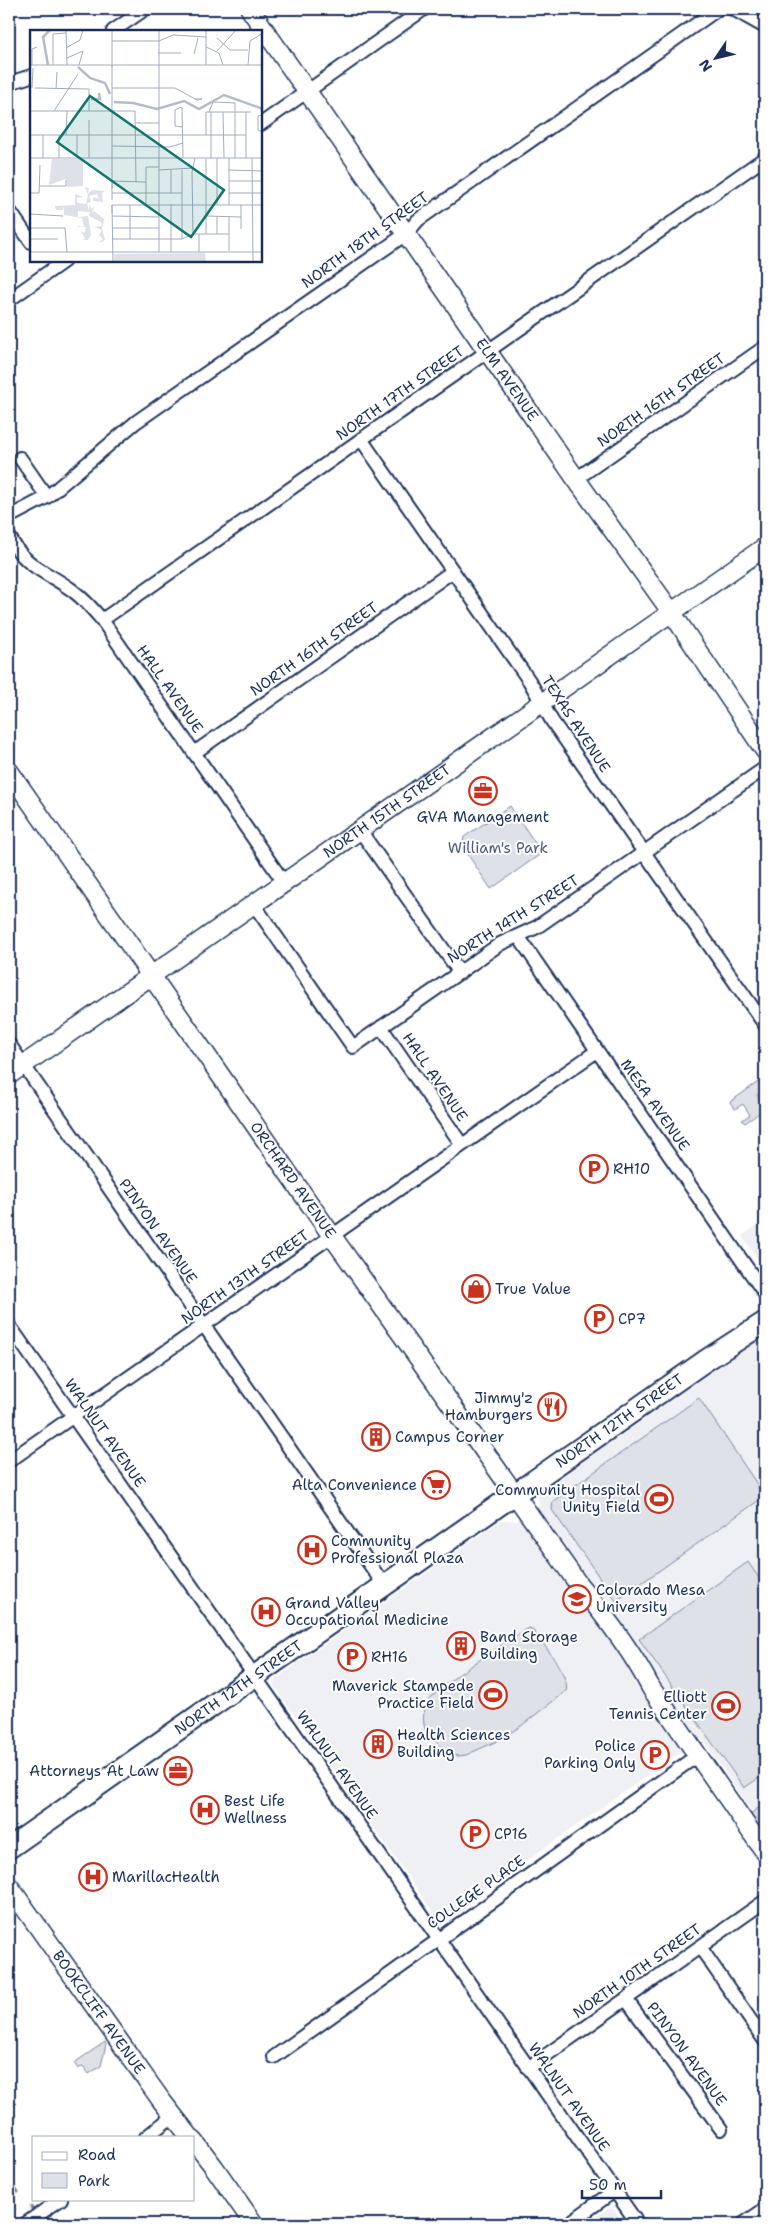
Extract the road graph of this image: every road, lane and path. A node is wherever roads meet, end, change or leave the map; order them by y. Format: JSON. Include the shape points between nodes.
{"nodes":[{"id":1,"x":145,"y":9,"type":"edge"},
{"id":2,"x":250,"y":9,"type":"edge"},
{"id":3,"x":424,"y":9,"type":"edge"},
{"id":4,"x":718,"y":9,"type":"edge"},
{"id":5,"x":734,"y":9,"type":"edge"},
{"id":6,"x":765,"y":27,"type":"edge"},
{"id":7,"x":114,"y":30,"type":"edge"},
{"id":8,"x":30,"y":76,"type":"edge"},
{"id":9,"x":9,"y":83,"type":"edge"},
{"id":10,"x":308,"y":92,"type":"junction"},
{"id":11,"x":262,"y":123,"type":"edge"},
{"id":12,"x":765,"y":158,"type":"edge"},
{"id":13,"x":9,"y":210,"type":"edge"},
{"id":14,"x":407,"y":233,"type":"junction"},
{"id":15,"x":30,"y":241,"type":"edge"},
{"id":16,"x":61,"y":262,"type":"edge"},
{"id":17,"x":48,"y":266,"type":"edge"},
{"id":18,"x":9,"y":300,"type":"edge"},
{"id":19,"x":765,"y":347,"type":"edge"},
{"id":20,"x":488,"y":350,"type":"junction"},
{"id":21,"x":361,"y":439,"type":"junction"},
{"id":22,"x":20,"y":458,"type":"dead end"},
{"id":23,"x":576,"y":479,"type":"junction"},
{"id":24,"x":47,"y":497,"type":"junction"},
{"id":25,"x":9,"y":517,"type":"edge"},
{"id":26,"x":9,"y":536,"type":"edge"},
{"id":27,"x":765,"y":547,"type":"edge"},
{"id":28,"x":453,"y":571,"type":"junction"},
{"id":29,"x":672,"y":613,"type":"junction"},
{"id":30,"x":102,"y":620,"type":"junction"},
{"id":31,"x":541,"y":702,"type":"junction"},
{"id":32,"x":765,"y":751,"type":"edge"},
{"id":33,"x":194,"y":753,"type":"junction"},
{"id":34,"x":765,"y":768,"type":"edge"},
{"id":35,"x":9,"y":771,"type":"edge"},
{"id":36,"x":359,"y":829,"type":"junction"},
{"id":37,"x":644,"y":852,"type":"junction"},
{"id":38,"x":284,"y":881,"type":"junction"},
{"id":39,"x":253,"y":903,"type":"junction"},
{"id":40,"x":518,"y":936,"type":"junction"},
{"id":41,"x":460,"y":972,"type":"junction"},
{"id":42,"x":150,"y":976,"type":"junction"},
{"id":43,"x":765,"y":1025,"type":"edge"},
{"id":44,"x":381,"y":1027,"type":"junction"},
{"id":45,"x":9,"y":1044,"type":"edge"},
{"id":46,"x":597,"y":1051,"type":"junction"},
{"id":47,"x":16,"y":1070,"type":"edge"},
{"id":48,"x":462,"y":1145,"type":"junction"},
{"id":49,"x":332,"y":1236,"type":"junction"},
{"id":50,"x":765,"y":1294,"type":"edge"},
{"id":51,"x":765,"y":1322,"type":"edge"},
{"id":52,"x":9,"y":1325,"type":"edge"},
{"id":53,"x":204,"y":1326,"type":"junction"},
{"id":54,"x":73,"y":1417,"type":"junction"},
{"id":55,"x":9,"y":1461,"type":"edge"},
{"id":56,"x":516,"y":1494,"type":"junction"},
{"id":57,"x":384,"y":1585,"type":"junction"},
{"id":58,"x":255,"y":1676,"type":"junction"},
{"id":59,"x":698,"y":1755,"type":"junction"},
{"id":60,"x":9,"y":1848,"type":"edge"},
{"id":61,"x":765,"y":1852,"type":"edge"},
{"id":62,"x":9,"y":1886,"type":"edge"},
{"id":63,"x":765,"y":1901,"type":"edge"},
{"id":64,"x":439,"y":1939,"type":"junction"},
{"id":65,"x":700,"y":1947,"type":"junction"},
{"id":66,"x":626,"y":1999,"type":"junction"},
{"id":67,"x":765,"y":2041,"type":"edge"},
{"id":68,"x":274,"y":2057,"type":"dead end"},
{"id":69,"x":528,"y":2068,"type":"junction"},
{"id":70,"x":173,"y":2116,"type":"junction"},
{"id":71,"x":721,"y":2129,"type":"dead end"},
{"id":72,"x":147,"y":2136,"type":"edge"},
{"id":73,"x":189,"y":2136,"type":"edge"},
{"id":74,"x":195,"y":2142,"type":"edge"},
{"id":75,"x":614,"y":2191,"type":"junction"},
{"id":76,"x":60,"y":2200,"type":"edge"},
{"id":77,"x":765,"y":2209,"type":"edge"},
{"id":78,"x":25,"y":2224,"type":"edge"},
{"id":79,"x":254,"y":2224,"type":"edge"},
{"id":80,"x":568,"y":2224,"type":"edge"},
{"id":81,"x":638,"y":2224,"type":"edge"},
{"id":82,"x":743,"y":2224,"type":"edge"}],
"edges":[{"from":1,"to":7,"type":"street"},
{"from":2,"to":10,"type":"street","name":"ELM AVENUE"},
{"from":3,"to":10,"type":"street"},
{"from":4,"to":14,"type":"street","name":"NORTH 18TH STREET","via":[[418,220]]},
{"from":5,"to":6,"type":"street"},
{"from":8,"to":9,"type":"street"},
{"from":10,"to":11,"type":"street"},
{"from":10,"to":14,"type":"street","name":"ELM AVENUE"},
{"from":12,"to":20,"type":"street","name":"NORTH 17TH STREET"},
{"from":13,"to":15,"type":"street"},
{"from":14,"to":20,"type":"street","name":"ELM AVENUE"},
{"from":14,"to":24,"type":"street","name":"NORTH 18TH STREET","via":[[136,422]]},
{"from":16,"to":17,"type":"street"},
{"from":17,"to":18,"type":"street"},
{"from":19,"to":23,"type":"street","name":"NORTH 16TH STREET"},
{"from":20,"to":21,"type":"street","name":"NORTH 17TH STREET"},
{"from":20,"to":23,"type":"street","name":"ELM AVENUE"},
{"from":21,"to":28,"type":"street","name":"TEXAS AVENUE"},
{"from":21,"to":30,"type":"street","name":"NORTH 17TH STREET"},
{"from":22,"to":24,"type":"street"},
{"from":23,"to":29,"type":"street","name":"ELM AVENUE"},
{"from":24,"to":25,"type":"street","name":"NORTH 18TH STREET"},
{"from":26,"to":30,"type":"street","name":"HALL AVENUE","via":[[28,563],[76,594]]},
{"from":27,"to":29,"type":"street","name":"NORTH 15TH STREET"},
{"from":28,"to":31,"type":"street","name":"TEXAS AVENUE"},
{"from":28,"to":33,"type":"street","name":"NORTH 16TH STREET"},
{"from":29,"to":31,"type":"street","name":"NORTH 15TH STREET"},
{"from":29,"to":32,"type":"street","name":"ELM AVENUE"},
{"from":30,"to":33,"type":"street","name":"HALL AVENUE"},
{"from":31,"to":36,"type":"street","name":"NORTH 15TH STREET"},
{"from":31,"to":37,"type":"street","name":"TEXAS AVENUE"},
{"from":33,"to":38,"type":"street","name":"HALL AVENUE"},
{"from":34,"to":37,"type":"street","name":"NORTH 14TH STREET"},
{"from":35,"to":42,"type":"street","name":"ORCHARD AVENUE"},
{"from":36,"to":38,"type":"street","name":"NORTH 15TH STREET"},
{"from":36,"to":41,"type":"street"},
{"from":37,"to":40,"type":"street","name":"NORTH 14TH STREET","via":[[537,927]]},
{"from":37,"to":43,"type":"street","name":"TEXAS AVENUE"},
{"from":38,"to":39,"type":"street","name":"NORTH 15TH STREET"},
{"from":39,"to":42,"type":"street","name":"NORTH 15TH STREET"},
{"from":39,"to":44,"type":"street","name":"NORTH 14TH STREET","via":[[353,1047]]},
{"from":40,"to":41,"type":"street","name":"NORTH 14TH STREET","via":[[500,944]]},
{"from":40,"to":46,"type":"street","name":"MESA AVENUE"},
{"from":41,"to":44,"type":"street","name":"NORTH 14TH STREET"},
{"from":42,"to":47,"type":"street","name":"NORTH 15TH STREET"},
{"from":42,"to":49,"type":"street","name":"ORCHARD AVENUE"},
{"from":44,"to":48,"type":"street","name":"HALL AVENUE"},
{"from":45,"to":47,"type":"street","name":"PINYON AVENUE"},
{"from":46,"to":48,"type":"street","name":"NORTH 13TH STREET"},
{"from":46,"to":50,"type":"street","name":"MESA AVENUE"},
{"from":47,"to":53,"type":"street","name":"PINYON AVENUE"},
{"from":48,"to":49,"type":"street","name":"NORTH 13TH STREET"},
{"from":49,"to":53,"type":"street","name":"NORTH 13TH STREET"},
{"from":49,"to":56,"type":"street","name":"ORCHARD AVENUE"},
{"from":51,"to":56,"type":"main road","name":"NORTH 12TH STREET"},
{"from":52,"to":54,"type":"street","name":"WALNUT AVENUE"},
{"from":53,"to":54,"type":"street","name":"NORTH 13TH STREET"},
{"from":53,"to":57,"type":"street","name":"PINYON AVENUE"},
{"from":54,"to":55,"type":"street","name":"NORTH 13TH STREET"},
{"from":54,"to":58,"type":"street","name":"WALNUT AVENUE"},
{"from":56,"to":57,"type":"main road","name":"NORTH 12TH STREET"},
{"from":56,"to":59,"type":"street","name":"ORCHARD AVENUE"},
{"from":57,"to":58,"type":"main road","name":"NORTH 12TH STREET"},
{"from":58,"to":60,"type":"main road","name":"NORTH 12TH STREET"},
{"from":58,"to":64,"type":"street","name":"WALNUT AVENUE"},
{"from":59,"to":61,"type":"street","name":"ORCHARD AVENUE"},
{"from":59,"to":64,"type":"street","name":"COLLEGE PLACE"},
{"from":62,"to":70,"type":"street","name":"BOOKCLIFF AVENUE"},
{"from":63,"to":65,"type":"street","name":"NORTH 10TH STREET"},
{"from":64,"to":68,"type":"street","name":"COLLEGE PLACE"},
{"from":64,"to":69,"type":"street","name":"WALNUT AVENUE"},
{"from":65,"to":66,"type":"street","name":"NORTH 10TH STREET"},
{"from":65,"to":67,"type":"street"},
{"from":66,"to":69,"type":"street","name":"NORTH 10TH STREET"},
{"from":66,"to":71,"type":"street","name":"PINYON AVENUE"},
{"from":69,"to":75,"type":"street","name":"WALNUT AVENUE"},
{"from":70,"to":72,"type":"street"},
{"from":70,"to":73,"type":"street","name":"BOOKCLIFF AVENUE"},
{"from":74,"to":79,"type":"street"},
{"from":75,"to":80,"type":"street"},
{"from":75,"to":81,"type":"street","name":"WALNUT AVENUE"},
{"from":76,"to":78,"type":"street"},
{"from":77,"to":82,"type":"street"}]}
